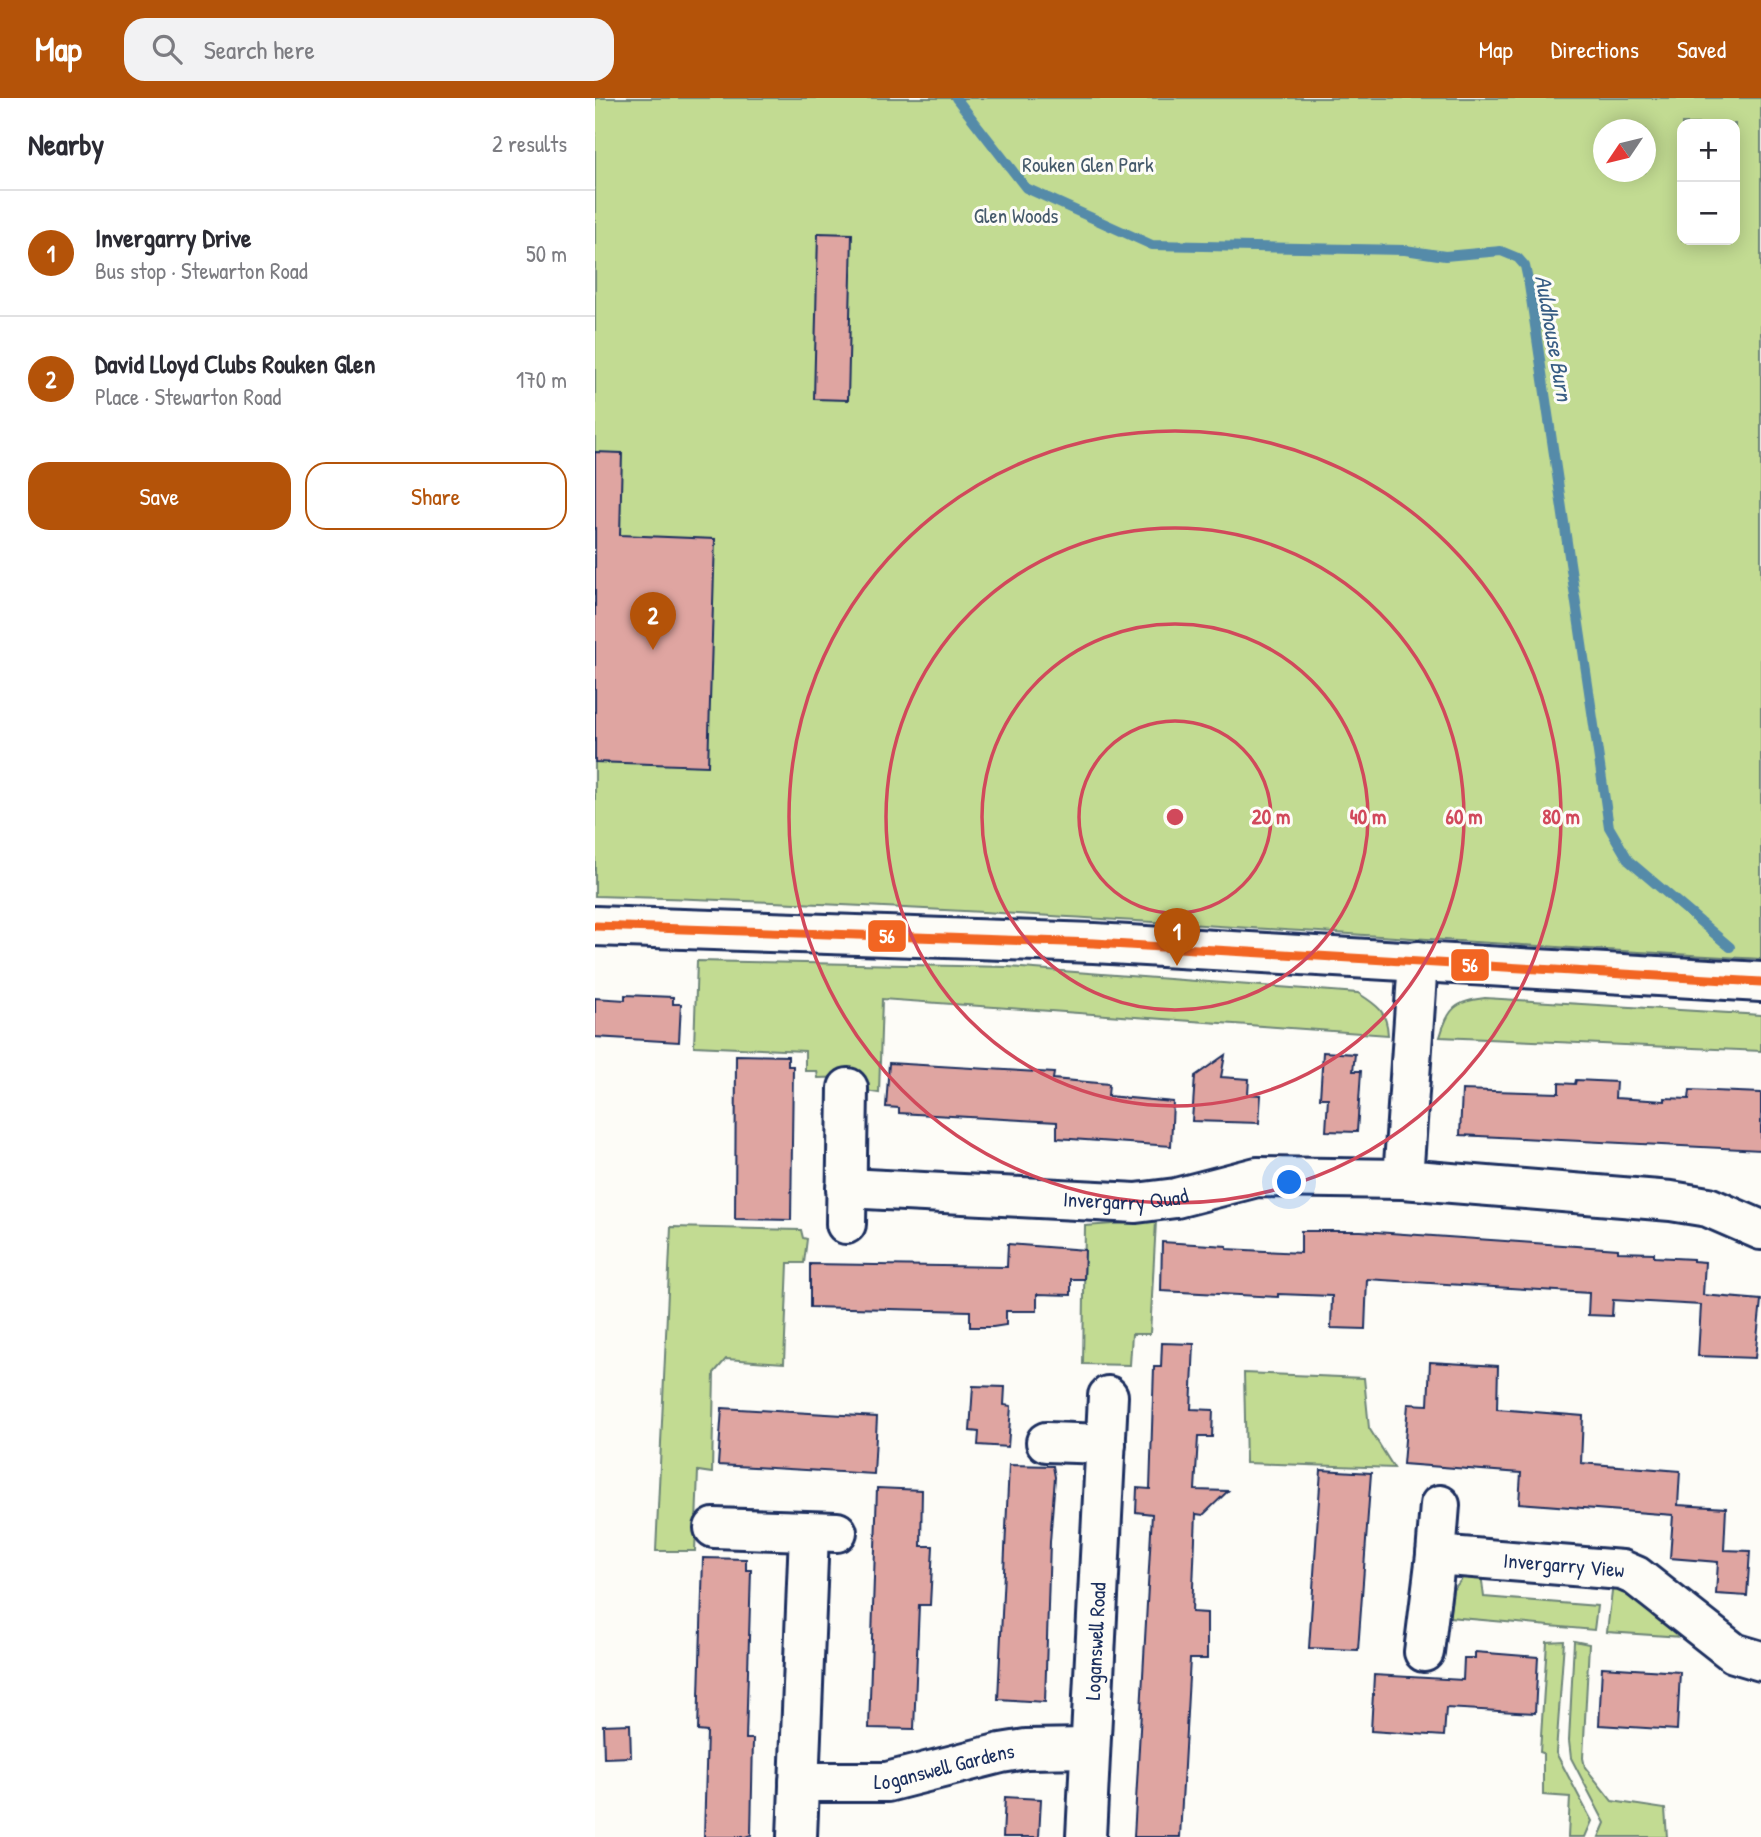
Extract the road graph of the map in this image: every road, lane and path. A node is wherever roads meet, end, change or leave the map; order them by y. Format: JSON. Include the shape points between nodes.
{"nodes":[{"id":1,"x":595,"y":926,"type":"edge"},
{"id":2,"x":1418,"y":961,"type":"junction"},
{"id":3,"x":1761,"y":982,"type":"edge"},
{"id":4,"x":848,"y":1088,"type":"dead end"},
{"id":5,"x":1403,"y":1179,"type":"junction"},
{"id":6,"x":1761,"y":1230,"type":"edge"},
{"id":7,"x":1108,"y":1396,"type":"dead end"},
{"id":8,"x":1046,"y":1442,"type":"dead end"},
{"id":9,"x":1106,"y":1444,"type":"junction"},
{"id":10,"x":1440,"y":1504,"type":"dead end"},
{"id":11,"x":714,"y":1528,"type":"dead end"},
{"id":12,"x":1436,"y":1555,"type":"junction"},
{"id":13,"x":1424,"y":1652,"type":"dead end"},
{"id":14,"x":1761,"y":1661,"type":"edge"},
{"id":15,"x":1089,"y":1748,"type":"junction"},
{"id":16,"x":799,"y":1782,"type":"junction"},
{"id":17,"x":797,"y":1837,"type":"edge"},
{"id":18,"x":1086,"y":1837,"type":"edge"}],
"edges":[{"from":1,"to":2,"type":"street","via":[[1094,943]]},
{"from":2,"to":3,"type":"street"},
{"from":2,"to":5,"type":"street"},
{"from":4,"to":5,"type":"street","name":"Invergarry Quad","via":[[846,1206],[1136,1203],[1177,1198],[1257,1177]]},
{"from":5,"to":6,"type":"street","name":"Invergarry Quad","via":[[1671,1201],[1708,1208]]},
{"from":7,"to":9,"type":"street","name":"Loganswell Road"},
{"from":8,"to":9,"type":"street"},
{"from":9,"to":15,"type":"street","name":"Loganswell Road"},
{"from":10,"to":12,"type":"street"},
{"from":11,"to":16,"type":"street","via":[[823,1532]]},
{"from":12,"to":13,"type":"street"},
{"from":12,"to":14,"type":"street","name":"Invergarry View","via":[[1622,1570],[1636,1576],[1734,1653]]},
{"from":15,"to":16,"type":"street","name":"Loganswell Gardens","via":[[1014,1751],[887,1782]]},
{"from":15,"to":18,"type":"street","name":"Loganswell Road"},
{"from":16,"to":17,"type":"street"}]}
